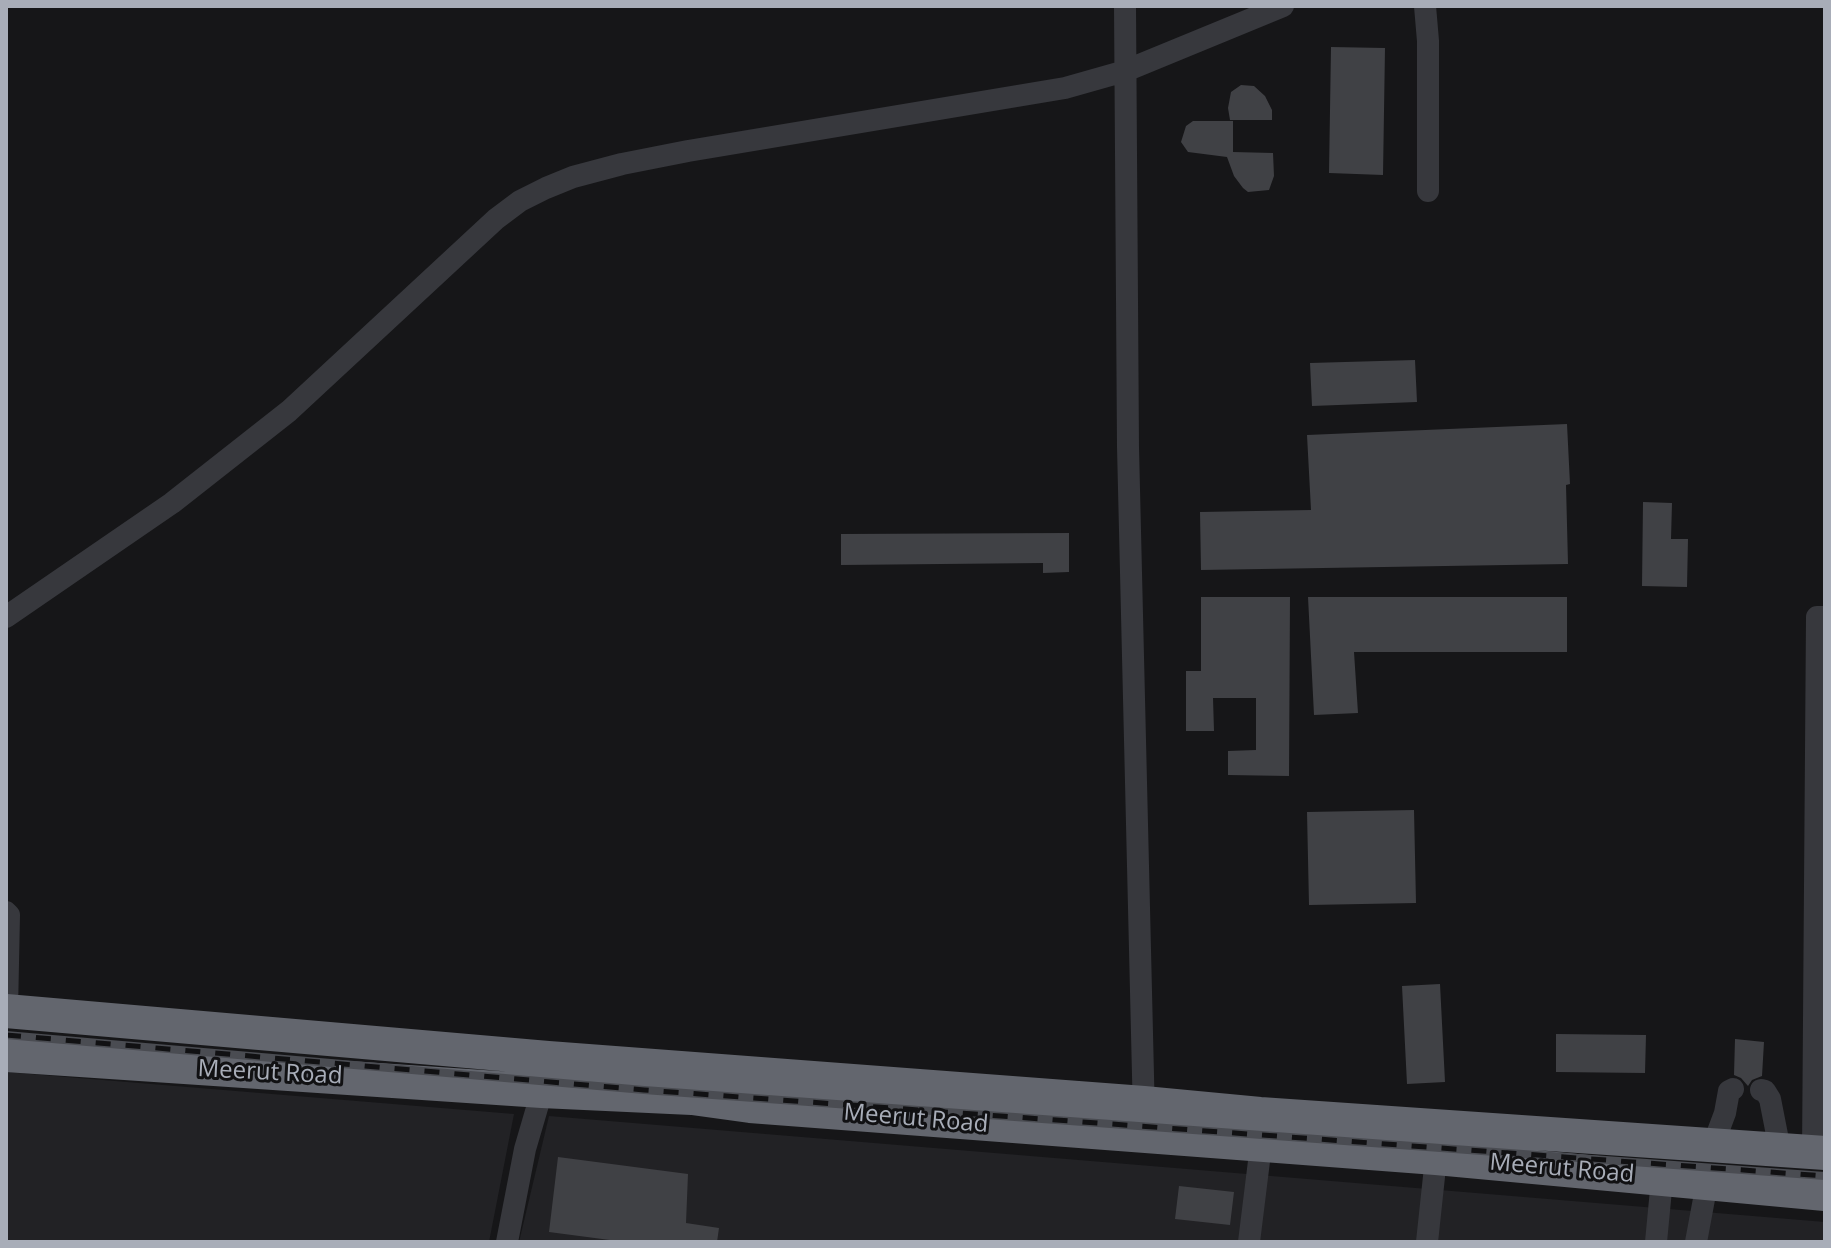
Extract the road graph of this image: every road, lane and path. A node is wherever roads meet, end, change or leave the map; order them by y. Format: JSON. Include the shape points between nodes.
{"nodes":[{"id":1,"x":1125,"y":6,"type":"edge"},
{"id":2,"x":1283,"y":6,"type":"edge"},
{"id":3,"x":1425,"y":6,"type":"edge"},
{"id":4,"x":1125,"y":71,"type":"junction"},
{"id":5,"x":1428,"y":191,"type":"dead end"},
{"id":6,"x":6,"y":617,"type":"edge"},
{"id":7,"x":1825,"y":617,"type":"edge"},
{"id":8,"x":6,"y":912,"type":"edge"},
{"id":9,"x":7,"y":1011,"type":"edge"},
{"id":10,"x":6,"y":1055,"type":"edge"},
{"id":11,"x":1733,"y":1089,"type":"dead end"},
{"id":12,"x":1761,"y":1090,"type":"dead end"},
{"id":13,"x":542,"y":1091,"type":"junction"},
{"id":14,"x":1144,"y":1103,"type":"junction"},
{"id":15,"x":1144,"y":1137,"type":"junction"},
{"id":16,"x":1593,"y":1137,"type":"junction"},
{"id":17,"x":1261,"y":1145,"type":"junction"},
{"id":18,"x":1713,"y":1145,"type":"junction"},
{"id":19,"x":1806,"y":1151,"type":"edge"},
{"id":20,"x":1436,"y":1158,"type":"junction"},
{"id":21,"x":1591,"y":1172,"type":"junction"},
{"id":22,"x":1662,"y":1179,"type":"junction"},
{"id":23,"x":1707,"y":1183,"type":"junction"},
{"id":24,"x":1825,"y":1194,"type":"edge"},
{"id":25,"x":507,"y":1242,"type":"edge"},
{"id":26,"x":1249,"y":1242,"type":"edge"},
{"id":27,"x":1427,"y":1242,"type":"edge"},
{"id":28,"x":1656,"y":1242,"type":"edge"},
{"id":29,"x":1696,"y":1242,"type":"edge"}],
"edges":[{"from":1,"to":4,"type":"street"},
{"from":2,"to":4,"type":"street"},
{"from":3,"to":5,"type":"street"},
{"from":4,"to":6,"type":"street","via":[[1045,93],[622,164],[546,188],[496,219],[289,411],[172,503]]},
{"from":4,"to":14,"type":"street"},
{"from":7,"to":19,"type":"street","via":[[1817,617]]},
{"from":8,"to":9,"type":"street"},
{"from":9,"to":14,"type":"highway","name":"Meerut Road"},
{"from":10,"to":13,"type":"highway","name":"Meerut Road"},
{"from":11,"to":18,"type":"street"},
{"from":12,"to":19,"type":"street"},
{"from":13,"to":15,"type":"highway","name":"Meerut Road","via":[[692,1098]]},
{"from":13,"to":25,"type":"street"},
{"from":14,"to":15,"type":"street"},
{"from":14,"to":16,"type":"highway","name":"Meerut Road"},
{"from":15,"to":17,"type":"highway","name":"Meerut Road"},
{"from":16,"to":18,"type":"highway","name":"Meerut Road"},
{"from":16,"to":21,"type":"highway"},
{"from":17,"to":20,"type":"highway","name":"Meerut Road"},
{"from":17,"to":26,"type":"street"},
{"from":18,"to":19,"type":"highway","name":"Meerut Road"},
{"from":20,"to":21,"type":"highway","name":"Meerut Road"},
{"from":20,"to":27,"type":"street"},
{"from":21,"to":22,"type":"highway","name":"Meerut Road"},
{"from":22,"to":23,"type":"highway","name":"Meerut Road"},
{"from":22,"to":28,"type":"street"},
{"from":23,"to":24,"type":"highway","name":"Meerut Road"},
{"from":23,"to":29,"type":"street"}]}
